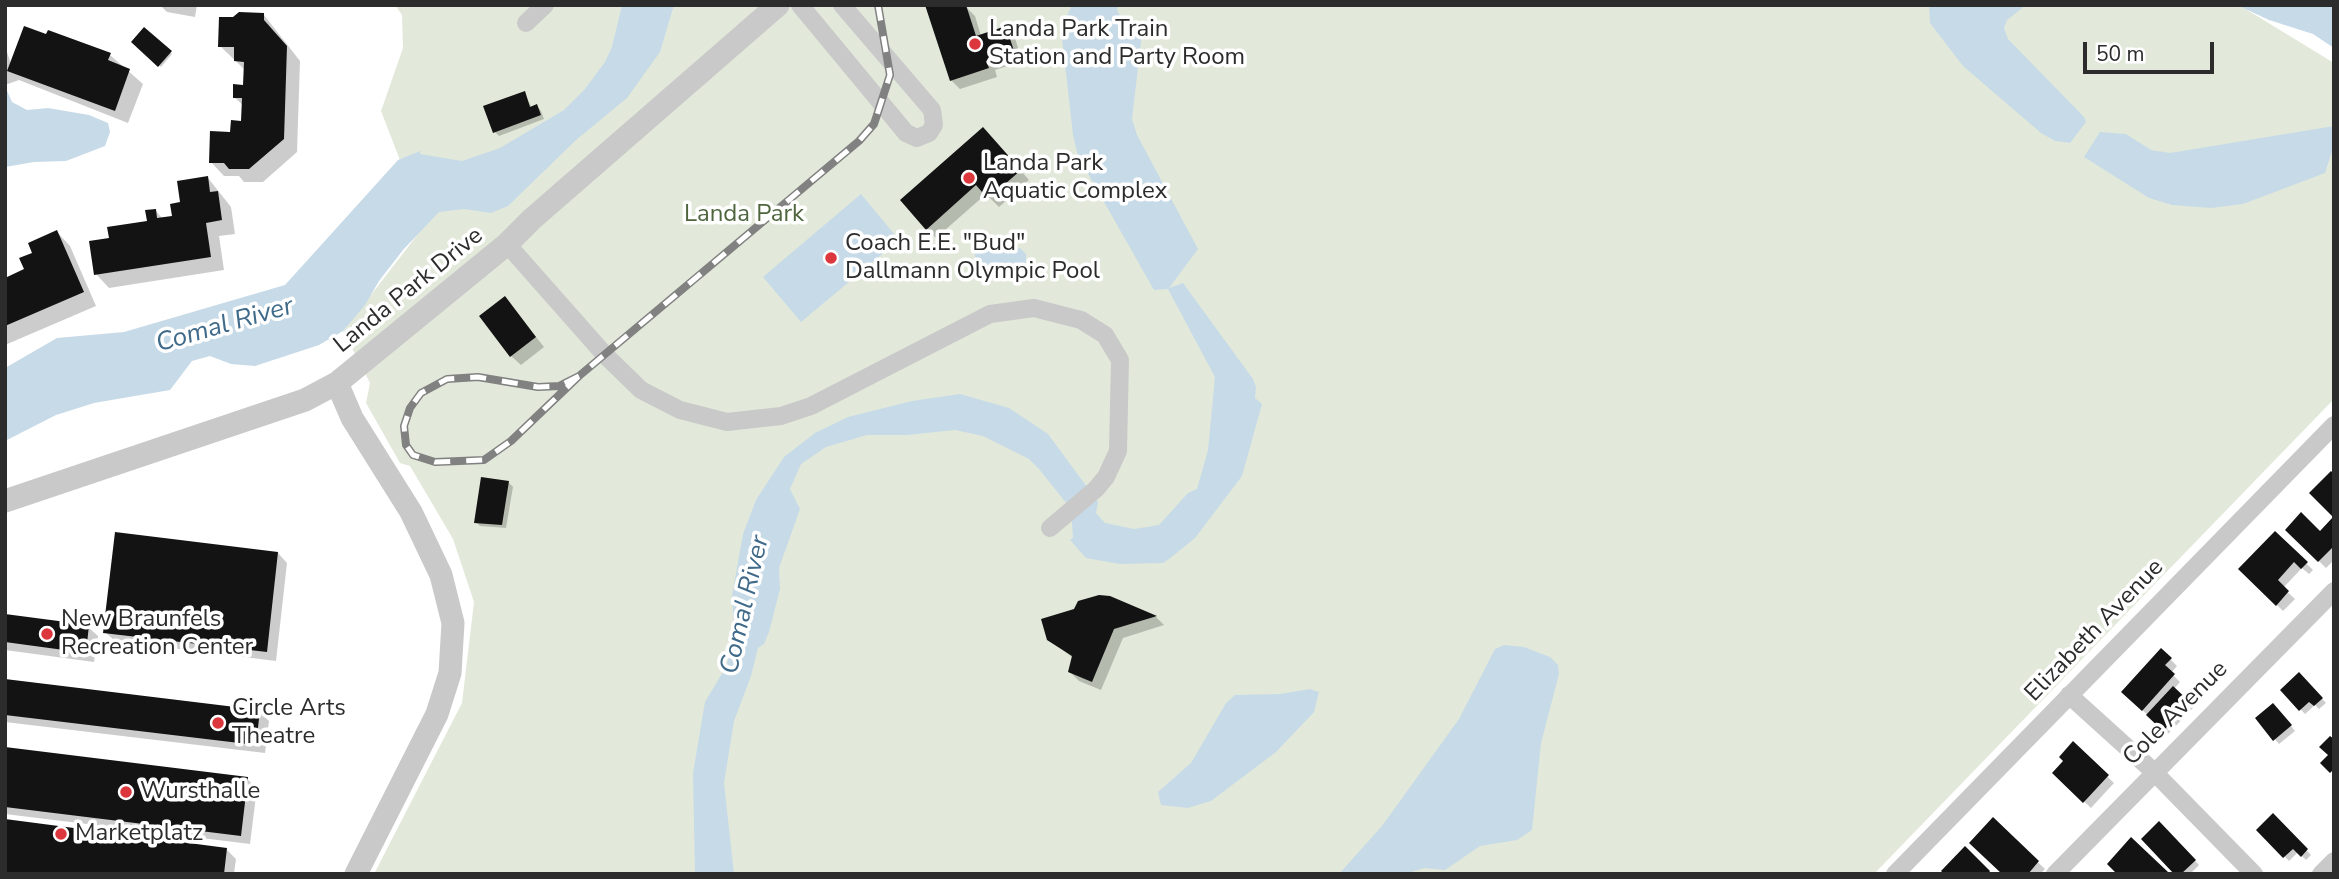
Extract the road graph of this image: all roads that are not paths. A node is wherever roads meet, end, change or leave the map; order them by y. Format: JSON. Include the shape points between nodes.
{"nodes":[{"id":1,"x":545,"y":5,"type":"edge"},
{"id":2,"x":778,"y":5,"type":"edge"},
{"id":3,"x":800,"y":5,"type":"edge"},
{"id":4,"x":842,"y":5,"type":"edge"},
{"id":5,"x":526,"y":23,"type":"dead end"},
{"id":6,"x":507,"y":244,"type":"junction"},
{"id":7,"x":337,"y":383,"type":"junction"},
{"id":8,"x":2334,"y":425,"type":"edge"},
{"id":9,"x":5,"y":501,"type":"edge"},
{"id":10,"x":1050,"y":528,"type":"dead end"},
{"id":11,"x":2334,"y":590,"type":"edge"},
{"id":12,"x":2069,"y":695,"type":"junction"},
{"id":13,"x":2153,"y":771,"type":"junction"},
{"id":14,"x":2334,"y":861,"type":"edge"},
{"id":15,"x":356,"y":874,"type":"edge"},
{"id":16,"x":1895,"y":874,"type":"edge"},
{"id":17,"x":2055,"y":874,"type":"edge"},
{"id":18,"x":2254,"y":874,"type":"edge"},
{"id":19,"x":2322,"y":874,"type":"edge"}],
"edges":[{"from":1,"to":5,"type":"street"},
{"from":2,"to":6,"type":"street","name":"Landa Park Drive"},
{"from":3,"to":4,"type":"street","via":[[906,133],[917,138],[929,133],[932,110]]},
{"from":6,"to":7,"type":"street","name":"Landa Park Drive"},
{"from":6,"to":10,"type":"street","via":[[641,390],[680,410],[727,422],[781,416],[811,406],[990,314],[1034,308],[1081,320],[1105,335],[1120,360],[1118,451],[1096,489]]},
{"from":7,"to":9,"type":"street","name":"Landa Park Drive","via":[[305,400]]},
{"from":7,"to":15,"type":"street","via":[[352,418],[411,512],[441,575],[453,623],[450,673],[437,714]]},
{"from":8,"to":12,"type":"street","name":"Elizabeth Avenue"},
{"from":11,"to":13,"type":"street","name":"Cole Avenue"},
{"from":12,"to":13,"type":"street"},
{"from":12,"to":16,"type":"street","name":"Elizabeth Avenue"},
{"from":13,"to":17,"type":"street","name":"Cole Avenue"},
{"from":13,"to":18,"type":"street"},
{"from":14,"to":19,"type":"street"}]}
